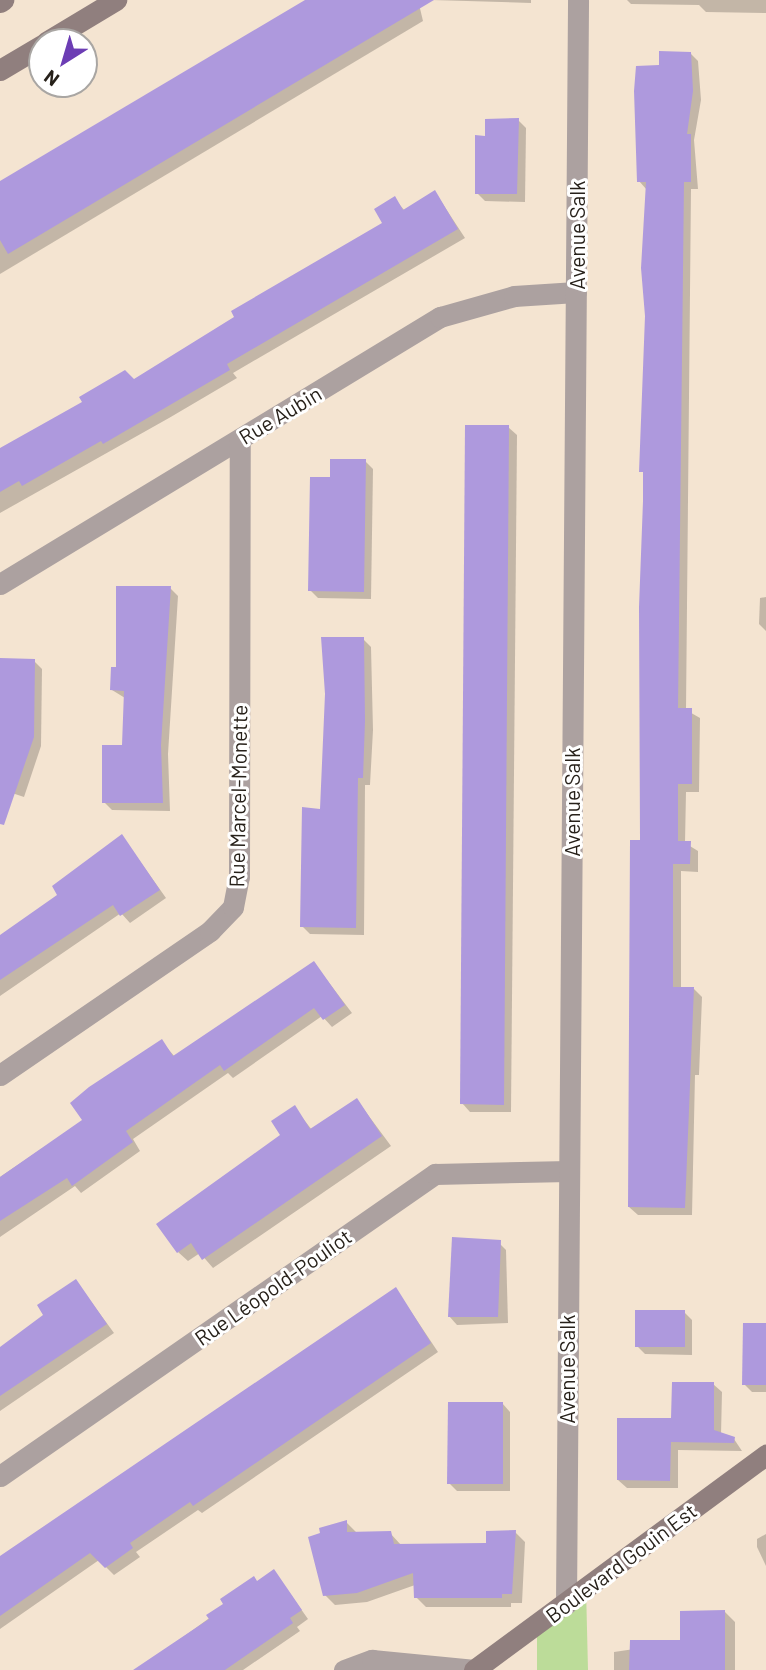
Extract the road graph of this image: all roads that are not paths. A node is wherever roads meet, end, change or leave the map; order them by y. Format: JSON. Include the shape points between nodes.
{"nodes":[{"id":1,"x":116,"y":0,"type":"edge"},
{"id":2,"x":578,"y":0,"type":"edge"},
{"id":3,"x":69,"y":28,"type":"edge"},
{"id":4,"x":28,"y":53,"type":"edge"},
{"id":5,"x":0,"y":70,"type":"edge"},
{"id":6,"x":576,"y":292,"type":"junction"},
{"id":7,"x":240,"y":439,"type":"junction"},
{"id":8,"x":0,"y":584,"type":"edge"},
{"id":9,"x":0,"y":1075,"type":"edge"},
{"id":10,"x":569,"y":1171,"type":"junction"},
{"id":11,"x":766,"y":1455,"type":"edge"},
{"id":12,"x":0,"y":1476,"type":"edge"},
{"id":13,"x":566,"y":1604,"type":"junction"},
{"id":14,"x":344,"y":1670,"type":"edge"},
{"id":15,"x":474,"y":1670,"type":"edge"}],
"edges":[{"from":1,"to":3,"type":"street"},
{"from":2,"to":6,"type":"street","name":"Avenue Salk"},
{"from":4,"to":5,"type":"street"},
{"from":6,"to":7,"type":"street","name":"Rue Aubin","via":[[514,296],[440,317]]},
{"from":6,"to":10,"type":"street","name":"Avenue Salk"},
{"from":7,"to":8,"type":"street","name":"Rue Aubin"},
{"from":7,"to":9,"type":"street","name":"Rue Marcel-Monette","via":[[239,876],[233,907],[210,931]]},
{"from":10,"to":12,"type":"street","name":"Rue Léopold-Pouliot","via":[[435,1174]]},
{"from":10,"to":13,"type":"street","name":"Avenue Salk"},
{"from":11,"to":13,"type":"street","name":"Boulevard Gouin Est"},
{"from":13,"to":15,"type":"street","name":"Boulevard Gouin Est"},
{"from":14,"to":15,"type":"street","name":"Boulevard Gouin Est","via":[[372,1660]]}]}
